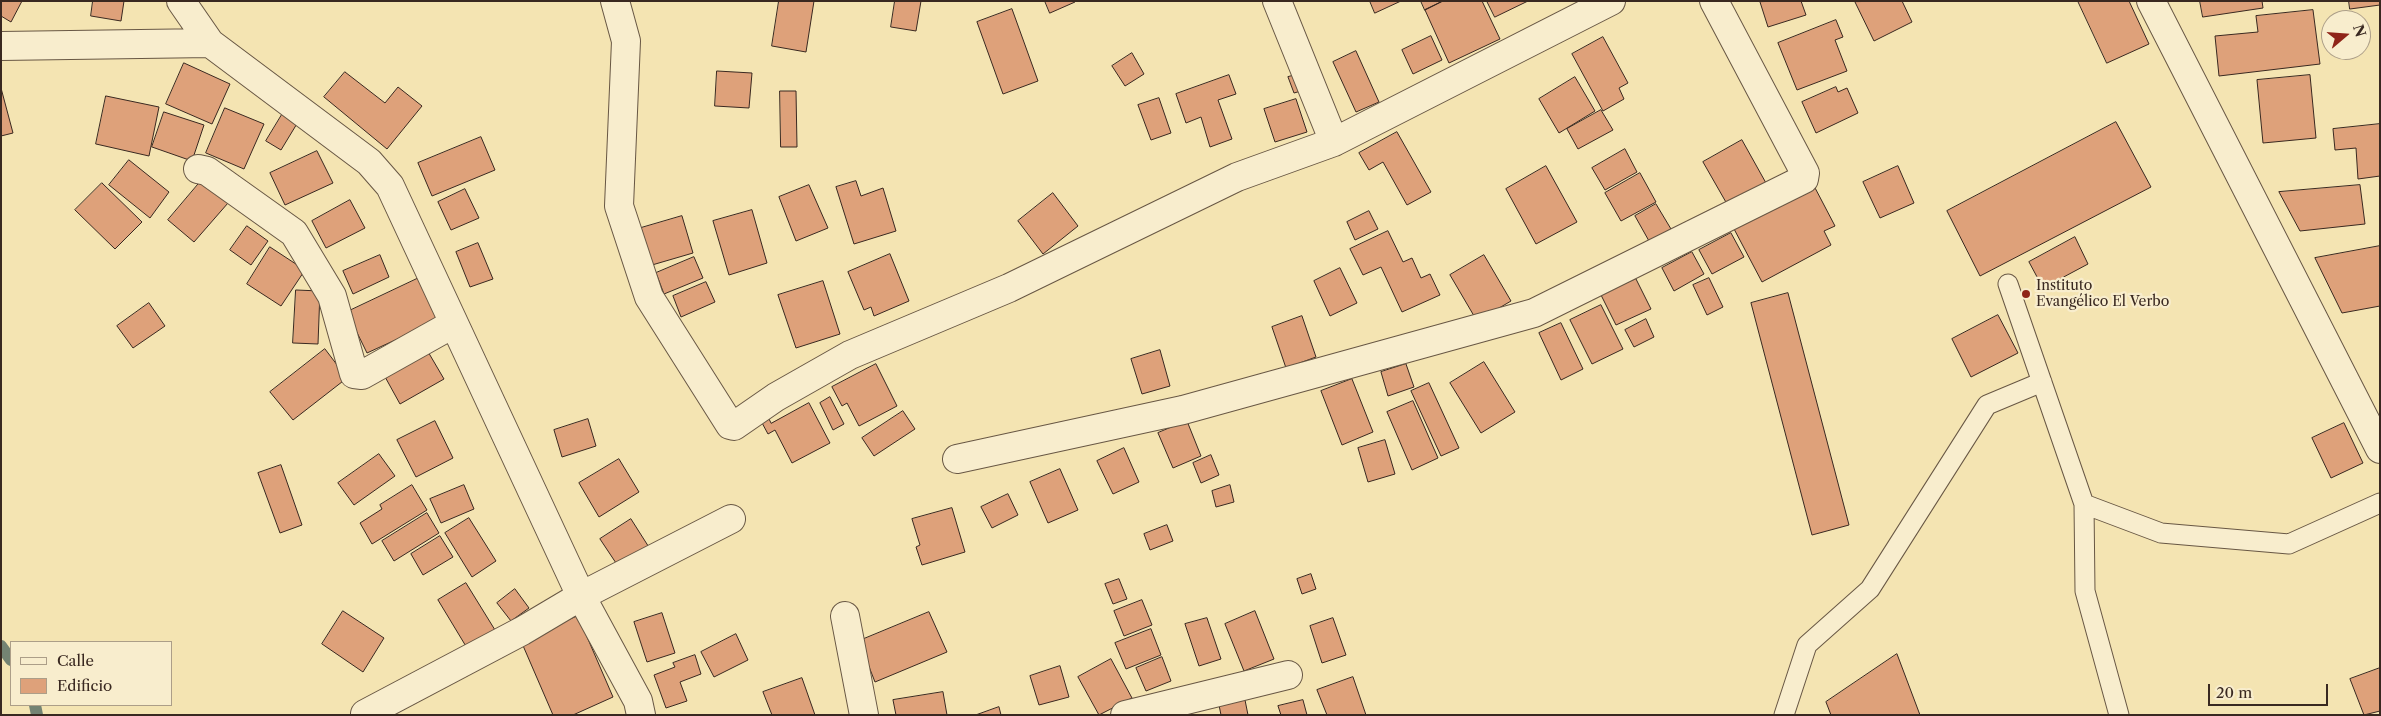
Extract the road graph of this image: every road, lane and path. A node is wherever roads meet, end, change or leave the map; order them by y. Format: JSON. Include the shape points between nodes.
{"nodes":[{"id":1,"x":182,"y":1,"type":"edge"},
{"id":2,"x":615,"y":1,"type":"edge"},
{"id":3,"x":1277,"y":1,"type":"edge"},
{"id":4,"x":1611,"y":1,"type":"edge"},
{"id":5,"x":1714,"y":1,"type":"edge"},
{"id":6,"x":2154,"y":4,"type":"edge"},
{"id":7,"x":210,"y":42,"type":"junction"},
{"id":8,"x":1,"y":46,"type":"edge"},
{"id":9,"x":1334,"y":142,"type":"junction"},
{"id":10,"x":198,"y":169,"type":"dead end"},
{"id":11,"x":2008,"y":284,"type":"dead end"},
{"id":12,"x":453,"y":324,"type":"junction"},
{"id":13,"x":2042,"y":382,"type":"junction"},
{"id":14,"x":2380,"y":449,"type":"edge"},
{"id":15,"x":957,"y":459,"type":"dead end"},
{"id":16,"x":2380,"y":503,"type":"edge"},
{"id":17,"x":2084,"y":504,"type":"junction"},
{"id":18,"x":731,"y":520,"type":"dead end"},
{"id":19,"x":581,"y":596,"type":"junction"},
{"id":20,"x":845,"y":616,"type":"dead end"},
{"id":21,"x":1288,"y":675,"type":"dead end"},
{"id":22,"x":364,"y":714,"type":"edge"},
{"id":23,"x":641,"y":715,"type":"edge"},
{"id":24,"x":864,"y":715,"type":"edge"},
{"id":25,"x":1125,"y":715,"type":"edge"},
{"id":26,"x":1784,"y":715,"type":"edge"},
{"id":27,"x":2119,"y":715,"type":"edge"}],
"edges":[{"from":1,"to":7,"type":"street"},
{"from":2,"to":9,"type":"street","via":[[626,41],[619,206],[649,297],[734,426],[776,397],[850,355],[1009,288],[1237,177]]},
{"from":3,"to":9,"type":"street"},
{"from":4,"to":9,"type":"street"},
{"from":5,"to":15,"type":"street","via":[[1805,174],[1804,179],[1534,313],[1183,410]]},
{"from":6,"to":14,"type":"street"},
{"from":7,"to":8,"type":"street"},
{"from":7,"to":12,"type":"street","via":[[369,162],[390,186]]},
{"from":10,"to":12,"type":"street","via":[[207,171],[294,233],[332,296],[354,374],[362,375]]},
{"from":11,"to":13,"type":"lane"},
{"from":12,"to":19,"type":"street"},
{"from":13,"to":17,"type":"lane"},
{"from":13,"to":26,"type":"lane","via":[[1987,405],[1870,589],[1808,646]]},
{"from":16,"to":17,"type":"lane","via":[[2289,544],[2160,533]]},
{"from":17,"to":27,"type":"lane","via":[[2085,591]]},
{"from":18,"to":19,"type":"street"},
{"from":19,"to":22,"type":"street","via":[[522,631]]},
{"from":19,"to":23,"type":"street","via":[[638,701]]},
{"from":20,"to":24,"type":"street"},
{"from":21,"to":25,"type":"street"}]}
